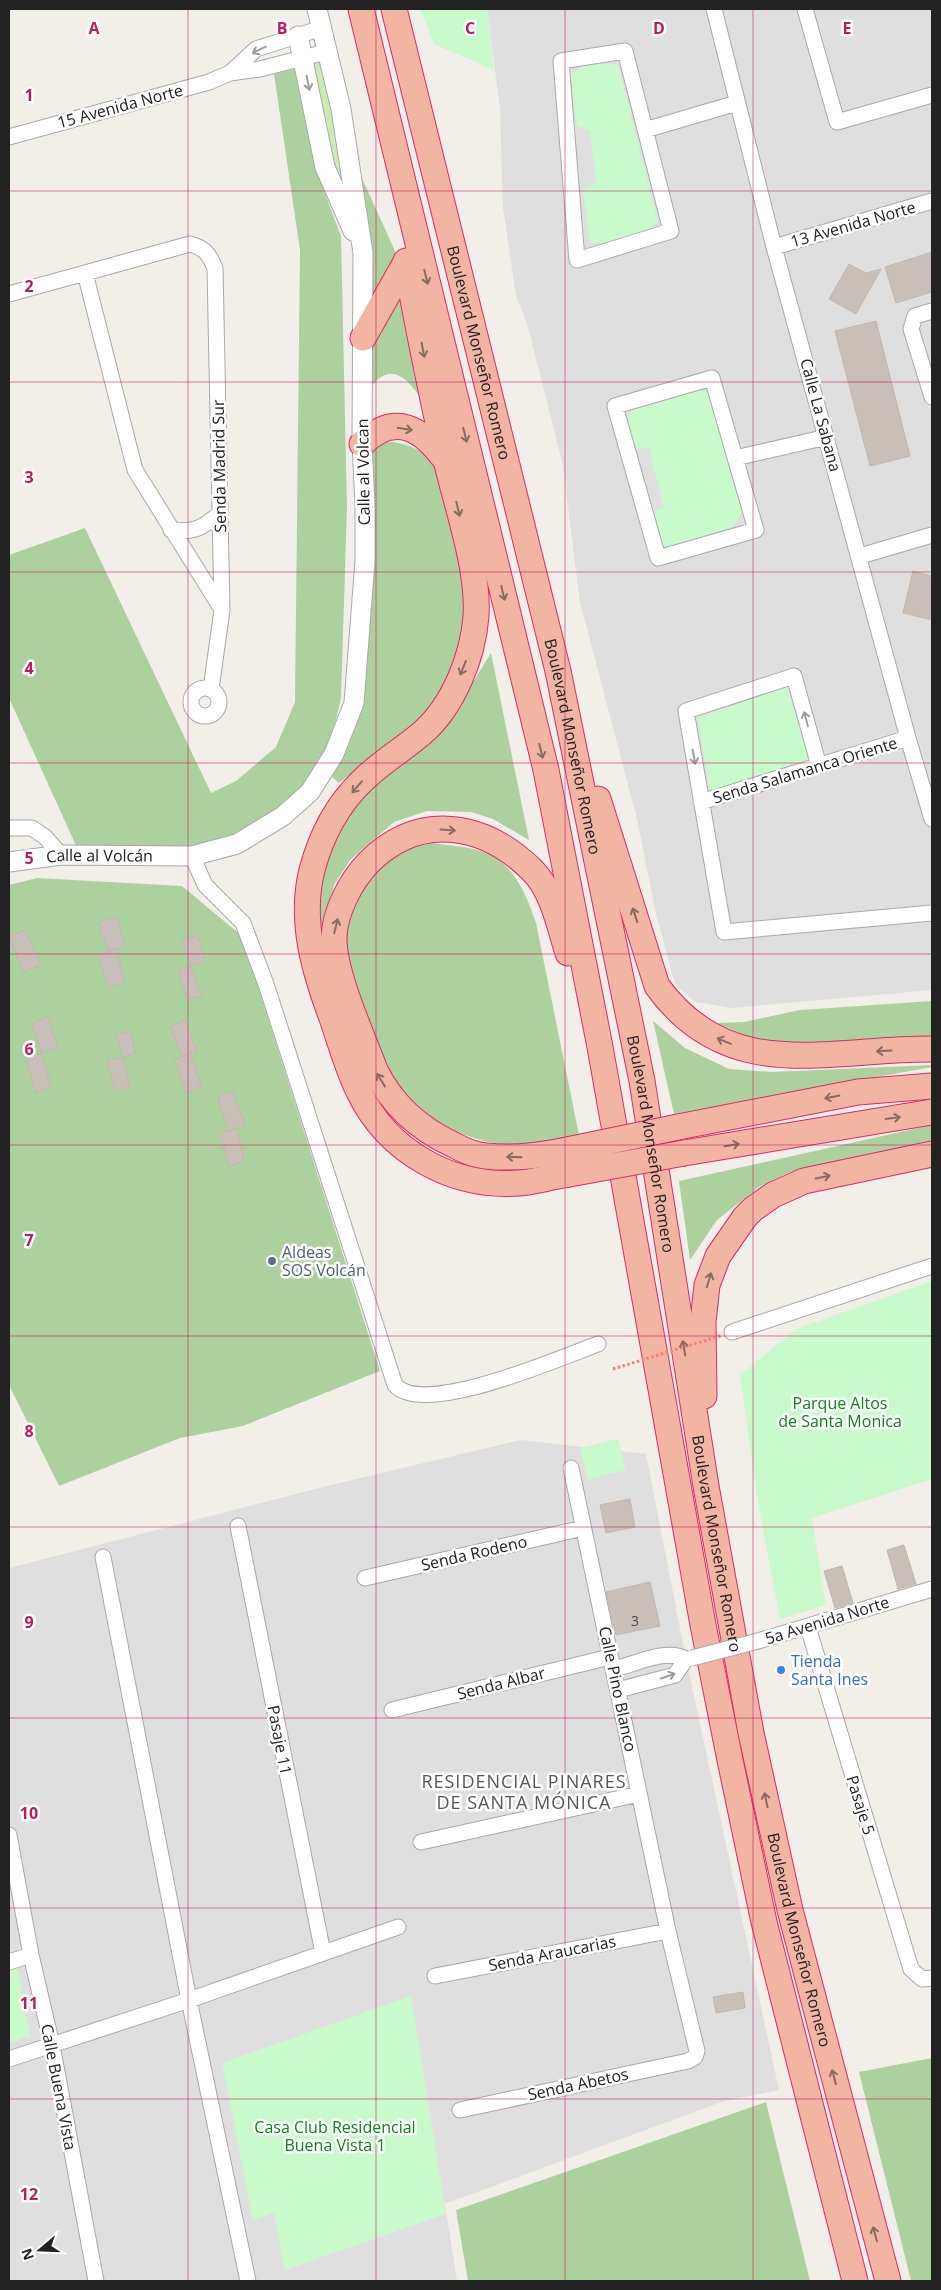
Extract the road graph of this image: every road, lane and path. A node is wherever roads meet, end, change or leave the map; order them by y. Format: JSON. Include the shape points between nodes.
{"nodes":[{"id":1,"x":317,"y":9,"type":"edge"},
{"id":2,"x":361,"y":9,"type":"edge"},
{"id":3,"x":394,"y":9,"type":"edge"},
{"id":4,"x":714,"y":9,"type":"edge"},
{"id":5,"x":805,"y":9,"type":"edge"},
{"id":6,"x":322,"y":28,"type":"junction"},
{"id":7,"x":298,"y":36,"type":"junction"},
{"id":8,"x":326,"y":52,"type":"junction"},
{"id":9,"x":303,"y":58,"type":"junction"},
{"id":10,"x":230,"y":73,"type":"junction"},
{"id":11,"x":378,"y":78,"type":"junction"},
{"id":12,"x":932,"y":95,"type":"edge"},
{"id":13,"x":737,"y":103,"type":"junction"},
{"id":14,"x":645,"y":130,"type":"junction"},
{"id":15,"x":9,"y":137,"type":"edge"},
{"id":16,"x":932,"y":201,"type":"edge"},
{"id":17,"x":774,"y":247,"type":"junction"},
{"id":18,"x":363,"y":253,"type":"junction"},
{"id":19,"x":406,"y":262,"type":"junction"},
{"id":20,"x":85,"y":273,"type":"junction"},
{"id":21,"x":9,"y":294,"type":"edge"},
{"id":22,"x":372,"y":302,"type":"junction"},
{"id":23,"x":932,"y":311,"type":"edge"},
{"id":24,"x":362,"y":338,"type":"joint"},
{"id":25,"x":932,"y":397,"type":"edge"},
{"id":26,"x":827,"y":437,"type":"junction"},
{"id":27,"x":362,"y":444,"type":"junction"},
{"id":28,"x":736,"y":458,"type":"junction"},
{"id":29,"x":447,"y":462,"type":"junction"},
{"id":30,"x":220,"y":513,"type":"junction"},
{"id":31,"x":171,"y":530,"type":"junction"},
{"id":32,"x":932,"y":535,"type":"edge"},
{"id":33,"x":860,"y":556,"type":"junction"},
{"id":34,"x":222,"y":610,"type":"junction"},
{"id":35,"x":558,"y":671,"type":"junction"},
{"id":36,"x":211,"y":689,"type":"dead end"},
{"id":37,"x":908,"y":738,"type":"junction"},
{"id":38,"x":819,"y":766,"type":"junction"},
{"id":39,"x":702,"y":802,"type":"junction"},
{"id":40,"x":932,"y":819,"type":"edge"},
{"id":41,"x":9,"y":828,"type":"edge"},
{"id":42,"x":61,"y":855,"type":"junction"},
{"id":43,"x":192,"y":856,"type":"junction"},
{"id":44,"x":9,"y":862,"type":"edge"},
{"id":45,"x":932,"y":913,"type":"edge"},
{"id":46,"x":600,"y":1048,"type":"junction"},
{"id":47,"x":932,"y":1049,"type":"edge"},
{"id":48,"x":932,"y":1086,"type":"edge"},
{"id":49,"x":932,"y":1112,"type":"edge"},
{"id":50,"x":932,"y":1154,"type":"edge"},
{"id":51,"x":563,"y":1163,"type":"junction"},
{"id":52,"x":932,"y":1266,"type":"edge"},
{"id":53,"x":728,"y":1333,"type":"joint"},
{"id":54,"x":598,"y":1344,"type":"dead end"},
{"id":55,"x":613,"y":1369,"type":"dead end"},
{"id":56,"x":570,"y":1468,"type":"dead end"},
{"id":57,"x":706,"y":1486,"type":"junction"},
{"id":58,"x":238,"y":1526,"type":"dead end"},
{"id":59,"x":583,"y":1528,"type":"junction"},
{"id":60,"x":103,"y":1557,"type":"dead end"},
{"id":61,"x":365,"y":1578,"type":"dead end"},
{"id":62,"x":931,"y":1592,"type":"edge"},
{"id":63,"x":808,"y":1627,"type":"junction"},
{"id":64,"x":689,"y":1659,"type":"junction"},
{"id":65,"x":612,"y":1663,"type":"junction"},
{"id":66,"x":618,"y":1690,"type":"junction"},
{"id":67,"x":392,"y":1710,"type":"dead end"},
{"id":68,"x":639,"y":1794,"type":"junction"},
{"id":69,"x":9,"y":1835,"type":"edge"},
{"id":70,"x":421,"y":1842,"type":"dead end"},
{"id":71,"x":398,"y":1927,"type":"dead end"},
{"id":72,"x":668,"y":1931,"type":"junction"},
{"id":73,"x":322,"y":1954,"type":"junction"},
{"id":74,"x":31,"y":1955,"type":"junction"},
{"id":75,"x":9,"y":1962,"type":"edge"},
{"id":76,"x":435,"y":1976,"type":"dead end"},
{"id":77,"x":927,"y":1979,"type":"edge"},
{"id":78,"x":189,"y":2000,"type":"junction"},
{"id":79,"x":52,"y":2045,"type":"junction"},
{"id":80,"x":695,"y":2057,"type":"joint"},
{"id":81,"x":9,"y":2059,"type":"edge"},
{"id":82,"x":460,"y":2110,"type":"dead end"},
{"id":83,"x":96,"y":2281,"type":"edge"},
{"id":84,"x":248,"y":2281,"type":"edge"},
{"id":85,"x":855,"y":2281,"type":"edge"},
{"id":86,"x":888,"y":2281,"type":"edge"}],
"edges":[{"from":1,"to":6,"type":"street"},
{"from":2,"to":11,"type":"highway","name":"Boulevard Monseñor Romero"},
{"from":3,"to":35,"type":"highway","name":"Boulevard Monseñor Romero"},
{"from":4,"to":13,"type":"street","name":"Calle La Sabana"},
{"from":5,"to":12,"type":"street","via":[[838,122]]},
{"from":6,"to":7,"type":"street","name":"15 Avenida Norte"},
{"from":6,"to":8,"type":"street"},
{"from":7,"to":9,"type":"street"},
{"from":7,"to":10,"type":"street","name":"15 Avenida Norte","one_way":true,"via":[[256,50]]},
{"from":8,"to":9,"type":"street","name":"15 Avenida Norte"},
{"from":8,"to":18,"type":"street","via":[[342,118]]},
{"from":9,"to":10,"type":"street","name":"15 Avenida Norte"},
{"from":9,"to":18,"type":"street","one_way":true,"via":[[325,167]]},
{"from":10,"to":15,"type":"street","name":"15 Avenida Norte","via":[[209,82]]},
{"from":11,"to":19,"type":"highway"},
{"from":11,"to":46,"type":"highway","name":"Boulevard Monseñor Romero","one_way":true,"via":[[546,770]]},
{"from":13,"to":14,"type":"street"},
{"from":13,"to":17,"type":"street","name":"Calle La Sabana"},
{"from":14,"to":14,"type":"street","via":[[671,231],[577,260],[561,61],[625,51]]},
{"from":16,"to":17,"type":"street","name":"13 Avenida Norte"},
{"from":17,"to":26,"type":"street","name":"Calle La Sabana"},
{"from":18,"to":22,"type":"street"},
{"from":19,"to":22,"type":"highway"},
{"from":19,"to":29,"type":"highway","one_way":true},
{"from":20,"to":21,"type":"street"},
{"from":20,"to":30,"type":"street","name":"Senda Madrid Sur","via":[[190,244],[209,254],[215,268]]},
{"from":20,"to":31,"type":"street","via":[[135,470]]},
{"from":22,"to":24,"type":"highway"},
{"from":23,"to":25,"type":"street","via":[[915,316],[911,329]]},
{"from":24,"to":27,"type":"street","name":"Calle al Volcan"},
{"from":26,"to":28,"type":"street"},
{"from":26,"to":33,"type":"street","name":"Calle La Sabana"},
{"from":27,"to":29,"type":"highway","one_way":true,"via":[[379,431],[400,427],[410,429],[429,439]]},
{"from":27,"to":43,"type":"street","name":"Calle al Volcan","via":[[365,561],[358,678],[354,703],[342,736],[310,792],[283,816],[237,844]]},
{"from":28,"to":28,"type":"street","via":[[756,530],[658,558],[615,406],[712,378]]},
{"from":29,"to":51,"type":"highway","one_way":true,"via":[[474,579],[476,617],[468,657],[454,691],[436,718],[362,781],[336,812],[312,871],[307,909],[308,938],[320,986],[359,1091],[376,1122],[393,1141],[409,1154],[440,1170],[481,1182],[520,1183]]},
{"from":30,"to":31,"type":"street","via":[[192,531]]},
{"from":30,"to":34,"type":"street","name":"Senda Madrid Sur"},
{"from":31,"to":34,"type":"street"},
{"from":32,"to":33,"type":"street"},
{"from":33,"to":37,"type":"street","name":"Calle La Sabana"},
{"from":34,"to":36,"type":"street","name":"Senda Madrid Sur"},
{"from":47,"to":35,"type":"highway","one_way":true,"via":[[795,1056],[762,1054],[716,1038],[671,1006],[657,986]]},
{"from":57,"to":35,"type":"highway","name":"Boulevard Monseñor Romero","one_way":true,"via":[[642,1081]]},
{"from":37,"to":38,"type":"street","name":"Senda Salamanca Oriente"},
{"from":37,"to":40,"type":"street","name":"Calle La Sabana"},
{"from":38,"to":39,"type":"street","name":"Senda Salamanca Oriente"},
{"from":38,"to":39,"type":"street","one_way":true,"via":[[794,676],[686,711]]},
{"from":39,"to":45,"type":"street","via":[[724,932]]},
{"from":41,"to":42,"type":"street","via":[[32,828]]},
{"from":42,"to":43,"type":"street","name":"Calle al Volcán"},
{"from":42,"to":44,"type":"street","name":"Calle al Volcán"},
{"from":43,"to":54,"type":"street","via":[[206,885],[242,923],[266,984],[395,1385],[406,1393],[456,1393]]},
{"from":51,"to":46,"type":"highway","one_way":true,"via":[[484,1156],[461,1149],[430,1134],[404,1112],[380,1082],[334,951],[337,923],[357,874],[394,842],[426,830],[464,832],[488,839],[508,850],[533,872],[549,896]]},
{"from":46,"to":85,"type":"highway","name":"Boulevard Monseñor Romero","via":[[730,1760],[767,1932]]},
{"from":48,"to":51,"type":"highway","one_way":true,"bridge":true,"via":[[858,1092],[678,1127]]},
{"from":51,"to":49,"type":"highway","one_way":true,"bridge":true,"via":[[684,1153]]},
{"from":57,"to":50,"type":"highway","one_way":true,"via":[[704,1304],[712,1271],[726,1243],[753,1208],[792,1185]]},
{"from":52,"to":53,"type":"street"},
{"from":53,"to":55,"type":"path","bridge":true},
{"from":56,"to":59,"type":"street","name":"Calle Pino Blanco"},
{"from":86,"to":57,"type":"highway","name":"Boulevard Monseñor Romero","one_way":true,"via":[[790,1910],[751,1733]]},
{"from":58,"to":73,"type":"street","name":"Pasaje 11"},
{"from":59,"to":61,"type":"street","name":"Senda Rodeno"},
{"from":59,"to":65,"type":"street","name":"Calle Pino Blanco"},
{"from":60,"to":78,"type":"street"},
{"from":62,"to":63,"type":"street","name":"5a Avenida Norte"},
{"from":63,"to":64,"type":"street","name":"5a Avenida Norte","bridge":true},
{"from":63,"to":77,"type":"street","name":"Pasaje 5","via":[[911,1969]]},
{"from":64,"to":65,"type":"street","name":"5a Avenida Norte","via":[[666,1654]]},
{"from":66,"to":64,"type":"street","one_way":true,"via":[[675,1675]]},
{"from":65,"to":66,"type":"street","name":"Calle Pino Blanco"},
{"from":65,"to":67,"type":"street","name":"Senda Albar"},
{"from":66,"to":68,"type":"street","name":"Calle Pino Blanco"},
{"from":68,"to":70,"type":"street"},
{"from":68,"to":72,"type":"street","name":"Calle Pino Blanco"},
{"from":69,"to":74,"type":"street","name":"Calle Buena Vista"},
{"from":71,"to":73,"type":"street"},
{"from":72,"to":76,"type":"street","name":"Senda Araucarias"},
{"from":72,"to":80,"type":"street","name":"Calle Pino Blanco","via":[[697,2051]]},
{"from":73,"to":78,"type":"street"},
{"from":74,"to":75,"type":"street"},
{"from":74,"to":79,"type":"street","name":"Calle Buena Vista"},
{"from":78,"to":79,"type":"street"},
{"from":78,"to":84,"type":"street"},
{"from":79,"to":81,"type":"street"},
{"from":79,"to":83,"type":"street","name":"Calle Buena Vista"},
{"from":80,"to":82,"type":"street","name":"Senda Abetos"}]}
